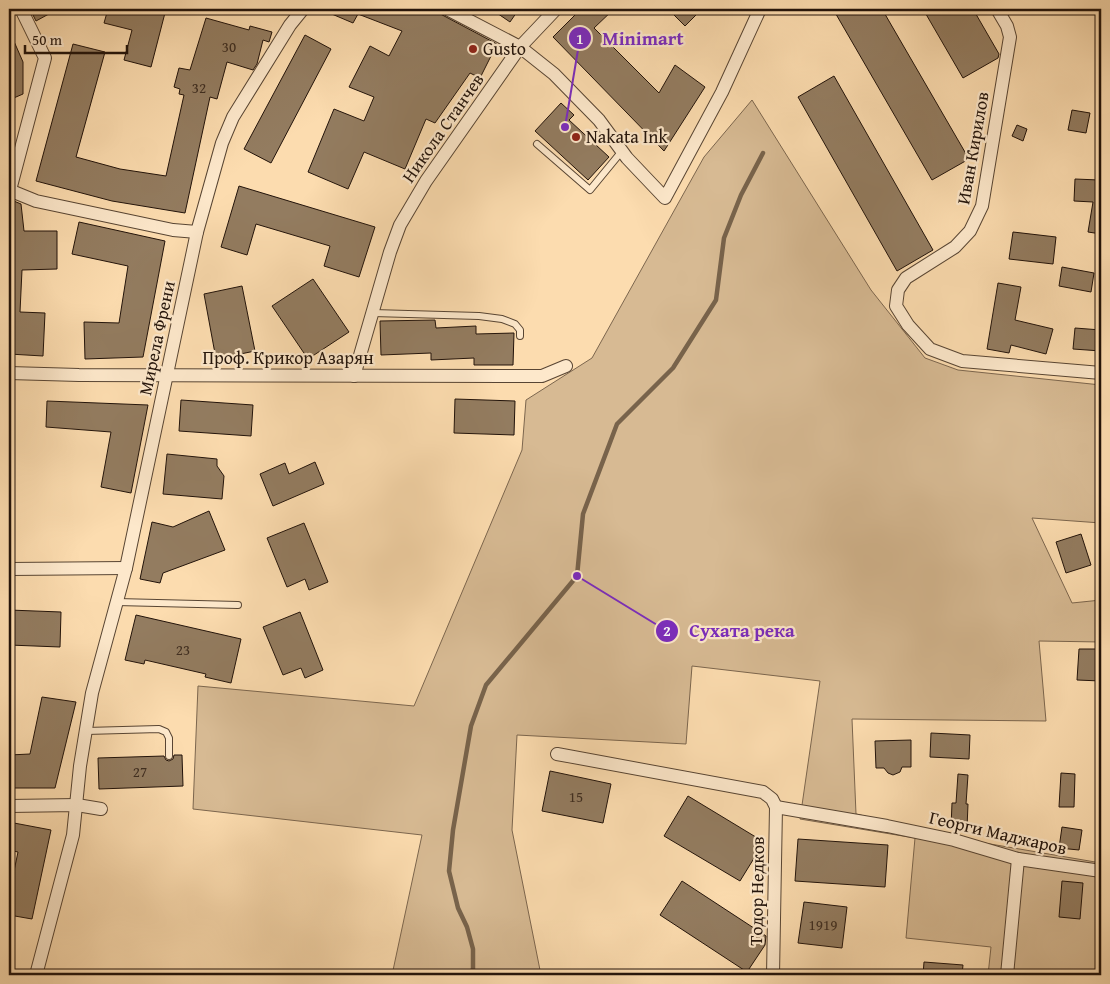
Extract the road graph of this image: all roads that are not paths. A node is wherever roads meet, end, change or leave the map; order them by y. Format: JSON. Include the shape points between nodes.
{"nodes":[{"id":1,"x":21,"y":9,"type":"edge"},
{"id":2,"x":303,"y":9,"type":"edge"},
{"id":3,"x":447,"y":9,"type":"edge"},
{"id":4,"x":556,"y":9,"type":"edge"},
{"id":5,"x":760,"y":9,"type":"edge"},
{"id":6,"x":996,"y":9,"type":"edge"},
{"id":7,"x":520,"y":47,"type":"junction"},
{"id":8,"x":537,"y":144,"type":"dead end"},
{"id":9,"x":622,"y":151,"type":"junction"},
{"id":10,"x":9,"y":190,"type":"edge"},
{"id":11,"x":197,"y":232,"type":"junction"},
{"id":12,"x":373,"y":313,"type":"junction"},
{"id":13,"x":520,"y":336,"type":"dead end"},
{"id":14,"x":566,"y":366,"type":"dead end"},
{"id":15,"x":9,"y":373,"type":"edge"},
{"id":16,"x":1101,"y":373,"type":"edge"},
{"id":17,"x":167,"y":375,"type":"junction"},
{"id":18,"x":354,"y":376,"type":"junction"},
{"id":19,"x":126,"y":568,"type":"junction"},
{"id":20,"x":9,"y":569,"type":"edge"},
{"id":21,"x":117,"y":602,"type":"junction"},
{"id":22,"x":238,"y":605,"type":"dead end"},
{"id":23,"x":86,"y":731,"type":"junction"},
{"id":24,"x":557,"y":754,"type":"dead end"},
{"id":25,"x":169,"y":756,"type":"dead end"},
{"id":26,"x":77,"y":805,"type":"junction"},
{"id":27,"x":9,"y":806,"type":"edge"},
{"id":28,"x":776,"y":808,"type":"junction"},
{"id":29,"x":101,"y":809,"type":"dead end"},
{"id":30,"x":1018,"y":859,"type":"junction"},
{"id":31,"x":1101,"y":872,"type":"edge"},
{"id":32,"x":36,"y":975,"type":"edge"},
{"id":33,"x":773,"y":975,"type":"edge"},
{"id":34,"x":1007,"y":975,"type":"edge"}],
"edges":[{"from":1,"to":10,"type":"street","via":[[45,58]]},
{"from":2,"to":11,"type":"street","name":"Мирела Френи","via":[[233,117],[222,142]]},
{"from":3,"to":7,"type":"street"},
{"from":4,"to":7,"type":"street","name":"Никола Станчев"},
{"from":5,"to":9,"type":"street","via":[[722,92],[665,198]]},
{"from":6,"to":16,"type":"street","name":"Иван Кирилов","via":[[1010,36],[982,206],[970,231],[955,247],[906,278],[898,290],[896,306],[930,349],[962,361]]},
{"from":7,"to":9,"type":"street","via":[[554,74],[600,120]]},
{"from":7,"to":12,"type":"street","name":"Никола Станчев","via":[[426,181],[400,225]]},
{"from":8,"to":9,"type":"lane","via":[[590,190]]},
{"from":10,"to":11,"type":"street","via":[[36,201],[173,230]]},
{"from":11,"to":17,"type":"street","name":"Мирела Френи"},
{"from":12,"to":13,"type":"lane","via":[[502,319],[515,324]]},
{"from":12,"to":18,"type":"street","name":"Никола Станчев"},
{"from":14,"to":18,"type":"street","name":"Проф. Крикор Азарян","via":[[542,376]]},
{"from":15,"to":17,"type":"street","name":"Проф. Крикор Азарян"},
{"from":17,"to":18,"type":"street","name":"Проф. Крикор Азарян"},
{"from":17,"to":19,"type":"street","name":"Мирела Френи"},
{"from":19,"to":20,"type":"street"},
{"from":19,"to":21,"type":"street","name":"Мирела Френи"},
{"from":21,"to":22,"type":"lane"},
{"from":21,"to":23,"type":"street","name":"Мирела Френи","via":[[92,693]]},
{"from":23,"to":25,"type":"lane","via":[[158,729],[166,732],[169,738]]},
{"from":23,"to":26,"type":"street","name":"Мирела Френи"},
{"from":24,"to":28,"type":"street","via":[[763,792],[772,799]]},
{"from":26,"to":27,"type":"street"},
{"from":26,"to":29,"type":"street"},
{"from":26,"to":32,"type":"street","name":"Мирела Френи","via":[[73,835]]},
{"from":28,"to":30,"type":"street","name":"Георги Маджаров","via":[[954,840]]},
{"from":28,"to":33,"type":"street","name":"Тодор Недков"},
{"from":30,"to":31,"type":"street","name":"Георги Маджаров"},
{"from":30,"to":34,"type":"street"}]}
